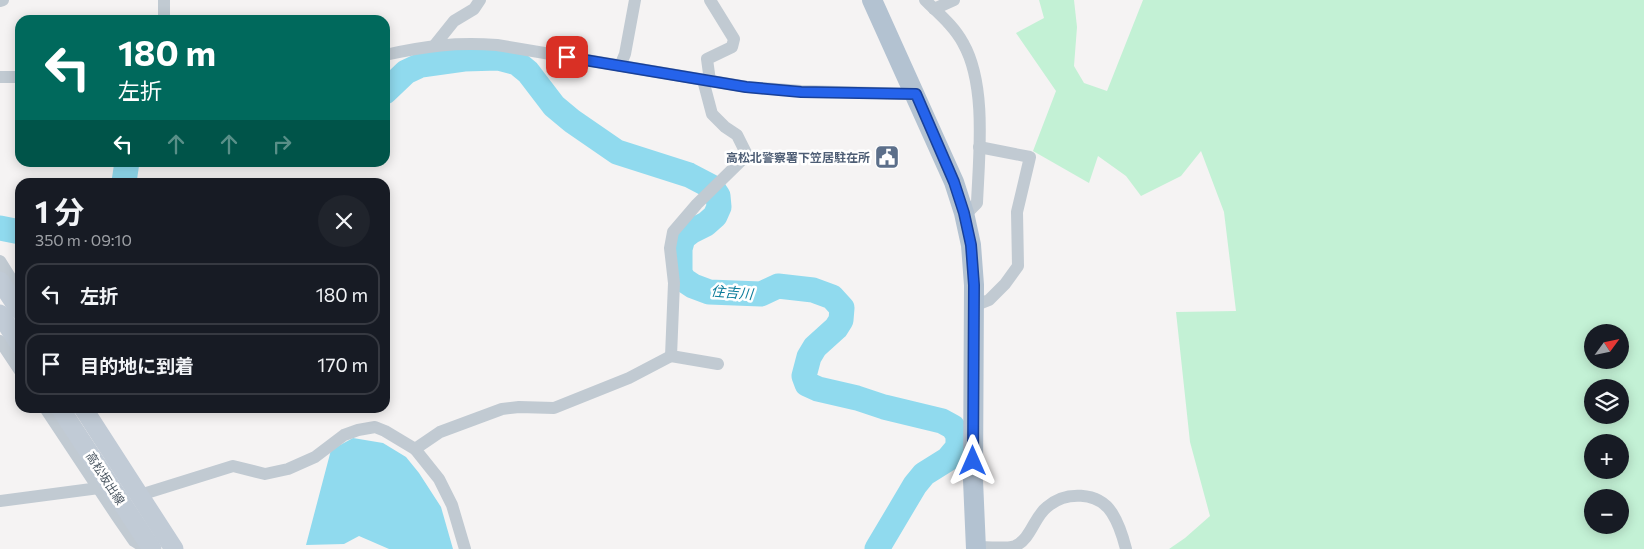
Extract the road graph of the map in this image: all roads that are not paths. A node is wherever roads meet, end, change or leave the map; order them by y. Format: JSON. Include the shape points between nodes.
{"nodes":[{"id":1,"x":164,"y":0,"type":"edge"},
{"id":2,"x":480,"y":0,"type":"edge"},
{"id":3,"x":635,"y":0,"type":"edge"},
{"id":4,"x":710,"y":0,"type":"edge"},
{"id":5,"x":872,"y":0,"type":"edge"},
{"id":6,"x":925,"y":0,"type":"edge"},
{"id":7,"x":954,"y":0,"type":"edge"},
{"id":8,"x":934,"y":9,"type":"junction"},
{"id":9,"x":164,"y":15,"type":"edge"},
{"id":10,"x":434,"y":46,"type":"junction"},
{"id":11,"x":390,"y":54,"type":"edge"},
{"id":12,"x":620,"y":66,"type":"junction"},
{"id":13,"x":0,"y":77,"type":"edge"},
{"id":14,"x":15,"y":77,"type":"edge"},
{"id":15,"x":706,"y":80,"type":"junction"},
{"id":16,"x":916,"y":94,"type":"junction"},
{"id":17,"x":979,"y":147,"type":"junction"},
{"id":18,"x":964,"y":216,"type":"junction"},
{"id":19,"x":0,"y":260,"type":"edge"},
{"id":20,"x":0,"y":281,"type":"edge"},
{"id":21,"x":15,"y":285,"type":"edge"},
{"id":22,"x":15,"y":304,"type":"edge"},
{"id":23,"x":974,"y":306,"type":"junction"},
{"id":24,"x":0,"y":314,"type":"edge"},
{"id":25,"x":15,"y":337,"type":"edge"},
{"id":26,"x":0,"y":341,"type":"edge"},
{"id":27,"x":671,"y":356,"type":"junction"},
{"id":28,"x":15,"y":364,"type":"edge"},
{"id":29,"x":718,"y":364,"type":"dead end"},
{"id":30,"x":48,"y":413,"type":"edge"},
{"id":31,"x":63,"y":413,"type":"edge"},
{"id":32,"x":86,"y":413,"type":"edge"},
{"id":33,"x":93,"y":413,"type":"edge"},
{"id":34,"x":415,"y":449,"type":"junction"},
{"id":35,"x":98,"y":488,"type":"junction"},
{"id":36,"x":137,"y":490,"type":"junction"},
{"id":37,"x":0,"y":501,"type":"edge"},
{"id":38,"x":976,"y":548,"type":"edge"},
{"id":39,"x":1000,"y":548,"type":"edge"},
{"id":40,"x":147,"y":549,"type":"edge"},
{"id":41,"x":152,"y":549,"type":"edge"},
{"id":42,"x":174,"y":549,"type":"edge"},
{"id":43,"x":465,"y":549,"type":"edge"},
{"id":44,"x":1126,"y":549,"type":"edge"}],
"edges":[{"from":1,"to":9,"type":"street"},
{"from":2,"to":10,"type":"street","via":[[474,9],[454,21]]},
{"from":3,"to":12,"type":"street"},
{"from":4,"to":15,"type":"street","via":[[734,39],[732,47],[707,59]]},
{"from":5,"to":16,"type":"main road"},
{"from":6,"to":8,"type":"street"},
{"from":7,"to":8,"type":"street"},
{"from":8,"to":17,"type":"street","via":[[963,42],[972,65],[979,96]]},
{"from":10,"to":11,"type":"street"},
{"from":10,"to":12,"type":"street","via":[[497,45]]},
{"from":12,"to":15,"type":"street"},
{"from":13,"to":14,"type":"street"},
{"from":15,"to":16,"type":"street","via":[[801,92]]},
{"from":15,"to":27,"type":"street","via":[[712,114],[737,135],[747,155],[673,232],[670,248],[674,283]]},
{"from":16,"to":18,"type":"main road","via":[[954,182]]},
{"from":17,"to":18,"type":"street","via":[[978,203]]},
{"from":17,"to":23,"type":"street","via":[[1030,157],[1017,212],[1018,266],[989,300]]},
{"from":18,"to":23,"type":"main road","via":[[971,245]]},
{"from":19,"to":21,"type":"street"},
{"from":20,"to":22,"type":"main road"},
{"from":23,"to":38,"type":"main road","via":[[972,480]]},
{"from":24,"to":25,"type":"main road"},
{"from":26,"to":28,"type":"street"},
{"from":27,"to":29,"type":"street"},
{"from":27,"to":34,"type":"street","via":[[629,378],[554,408],[502,410],[440,432]]},
{"from":30,"to":35,"type":"street"},
{"from":31,"to":41,"type":"main road","name":"高松坂出線"},
{"from":32,"to":36,"type":"main road","name":"高松坂出線"},
{"from":33,"to":36,"type":"street","via":[[127,466]]},
{"from":34,"to":36,"type":"street","via":[[375,427],[344,435],[315,457],[288,469],[265,474],[233,466]]},
{"from":34,"to":43,"type":"street","via":[[448,496]]},
{"from":35,"to":37,"type":"street"},
{"from":35,"to":40,"type":"street","via":[[134,540]]},
{"from":36,"to":42,"type":"main road","name":"高松坂出線"},
{"from":38,"to":39,"type":"street"},
{"from":39,"to":44,"type":"street","via":[[1014,546],[1023,540],[1046,507],[1063,498],[1081,495],[1098,500],[1112,511]]}]}
